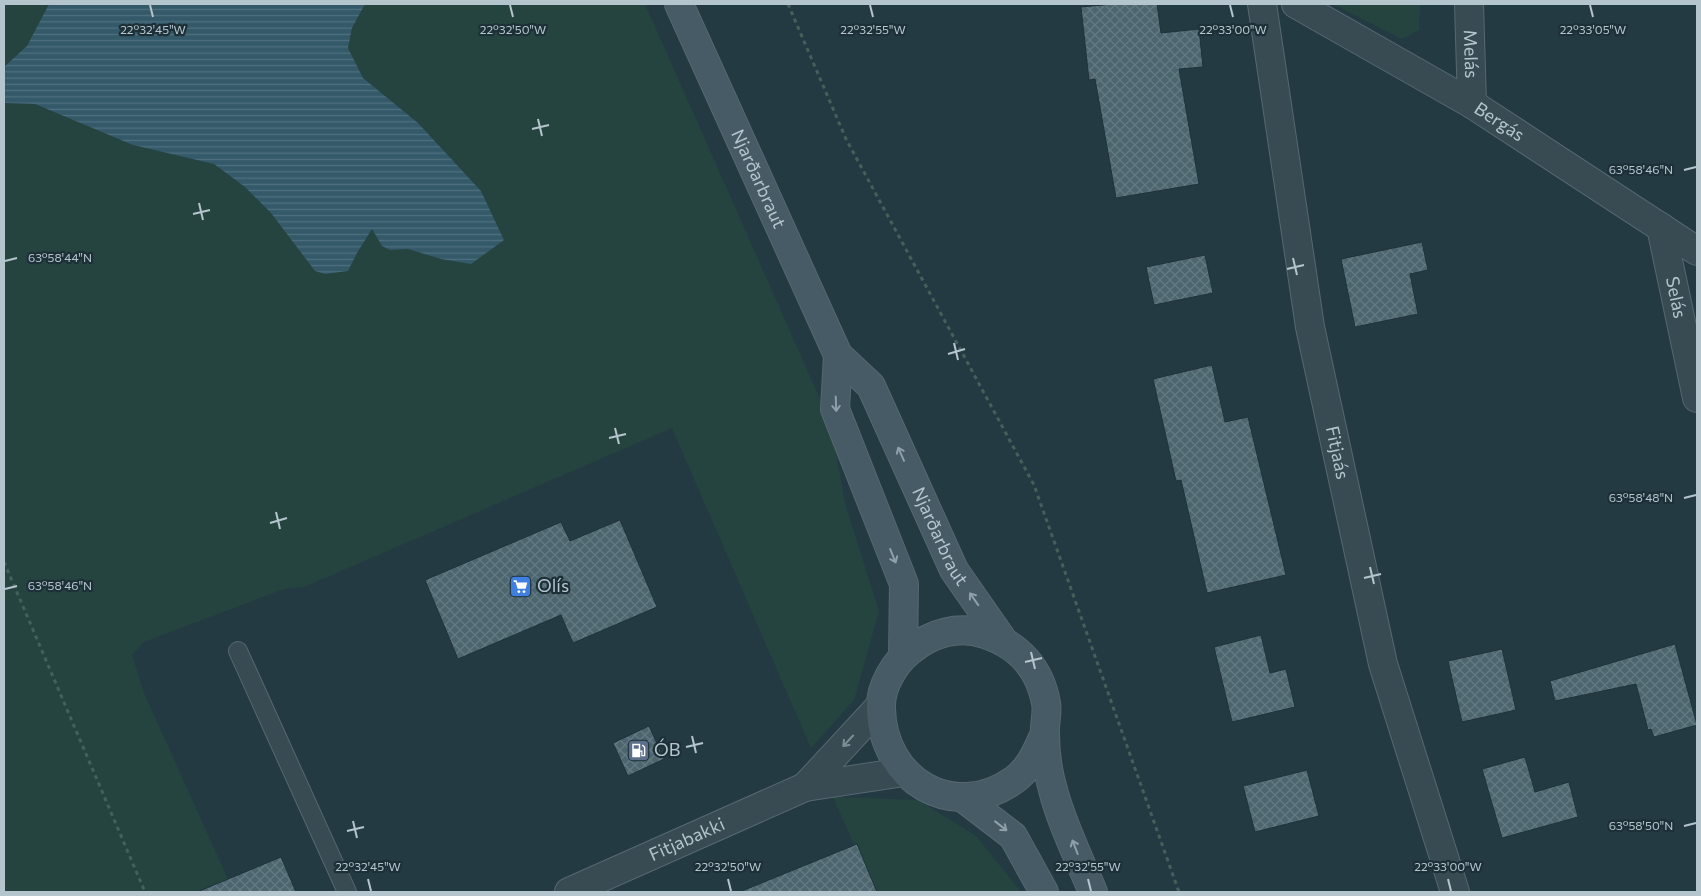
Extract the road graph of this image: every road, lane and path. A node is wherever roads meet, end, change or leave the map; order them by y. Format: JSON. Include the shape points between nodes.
{"nodes":[{"id":1,"x":679,"y":4,"type":"edge"},
{"id":2,"x":788,"y":4,"type":"edge"},
{"id":3,"x":1262,"y":4,"type":"edge"},
{"id":4,"x":1296,"y":4,"type":"edge"},
{"id":5,"x":1469,"y":4,"type":"edge"},
{"id":6,"x":1472,"y":104,"type":"junction"},
{"id":7,"x":1661,"y":227,"type":"junction"},
{"id":8,"x":1697,"y":251,"type":"edge"},
{"id":9,"x":838,"y":355,"type":"junction"},
{"id":10,"x":1697,"y":398,"type":"edge"},
{"id":11,"x":4,"y":562,"type":"edge"},
{"id":12,"x":1002,"y":639,"type":"junction"},
{"id":13,"x":238,"y":651,"type":"dead end"},
{"id":14,"x":903,"y":656,"type":"junction"},
{"id":15,"x":880,"y":705,"type":"junction"},
{"id":16,"x":1045,"y":734,"type":"junction"},
{"id":17,"x":904,"y":772,"type":"junction"},
{"id":18,"x":805,"y":787,"type":"junction"},
{"id":19,"x":962,"y":797,"type":"junction"},
{"id":20,"x":145,"y":892,"type":"edge"},
{"id":21,"x":347,"y":892,"type":"edge"},
{"id":22,"x":569,"y":892,"type":"edge"},
{"id":23,"x":1044,"y":892,"type":"edge"},
{"id":24,"x":1092,"y":892,"type":"edge"},
{"id":25,"x":1179,"y":892,"type":"edge"},
{"id":26,"x":1455,"y":892,"type":"edge"}],
"edges":[{"from":1,"to":9,"type":"main road","name":"Njarðarbraut"},
{"from":2,"to":25,"type":"path","via":[[846,139],[1034,485]]},
{"from":3,"to":26,"type":"street","name":"Fitjaás","via":[[1310,327],[1383,664]]},
{"from":4,"to":6,"type":"street","name":"Bergás"},
{"from":5,"to":6,"type":"street","name":"Melás"},
{"from":6,"to":7,"type":"street","name":"Bergás"},
{"from":7,"to":8,"type":"street","name":"Bergás"},
{"from":7,"to":10,"type":"street","name":"Selás"},
{"from":12,"to":9,"type":"main road","name":"Njarðarbraut","one_way":true,"via":[[954,570],[871,386]]},
{"from":9,"to":14,"type":"main road","name":"Njarðarbraut","one_way":true,"via":[[835,409],[904,584]]},
{"from":11,"to":20,"type":"path"},
{"from":12,"to":14,"type":"main road","name":"Njarðarbraut","via":[[976,631],[950,631],[924,640]]},
{"from":12,"to":16,"type":"main road","name":"Njarðarbraut","via":[[1024,656],[1040,679],[1047,705]]},
{"from":13,"to":21,"type":"lane"},
{"from":14,"to":15,"type":"main road","name":"Njarðarbraut","via":[[888,679]]},
{"from":15,"to":17,"type":"main road","name":"Njarðarbraut","via":[[882,729],[890,752]]},
{"from":15,"to":18,"type":"street","name":"Fitjabakki","one_way":true},
{"from":16,"to":19,"type":"main road","name":"Njarðarbraut","via":[[1034,759],[1014,779],[990,793]]},
{"from":24,"to":16,"type":"main road","name":"Njarðarbraut","one_way":true,"via":[[1053,790]]},
{"from":17,"to":18,"type":"street","name":"Fitjabakki"},
{"from":17,"to":19,"type":"main road","name":"Njarðarbraut","via":[[927,788]]},
{"from":18,"to":22,"type":"street","name":"Fitjabakki"},
{"from":19,"to":23,"type":"main road","name":"Njarðarbraut","one_way":true,"via":[[1013,836]]}]}
